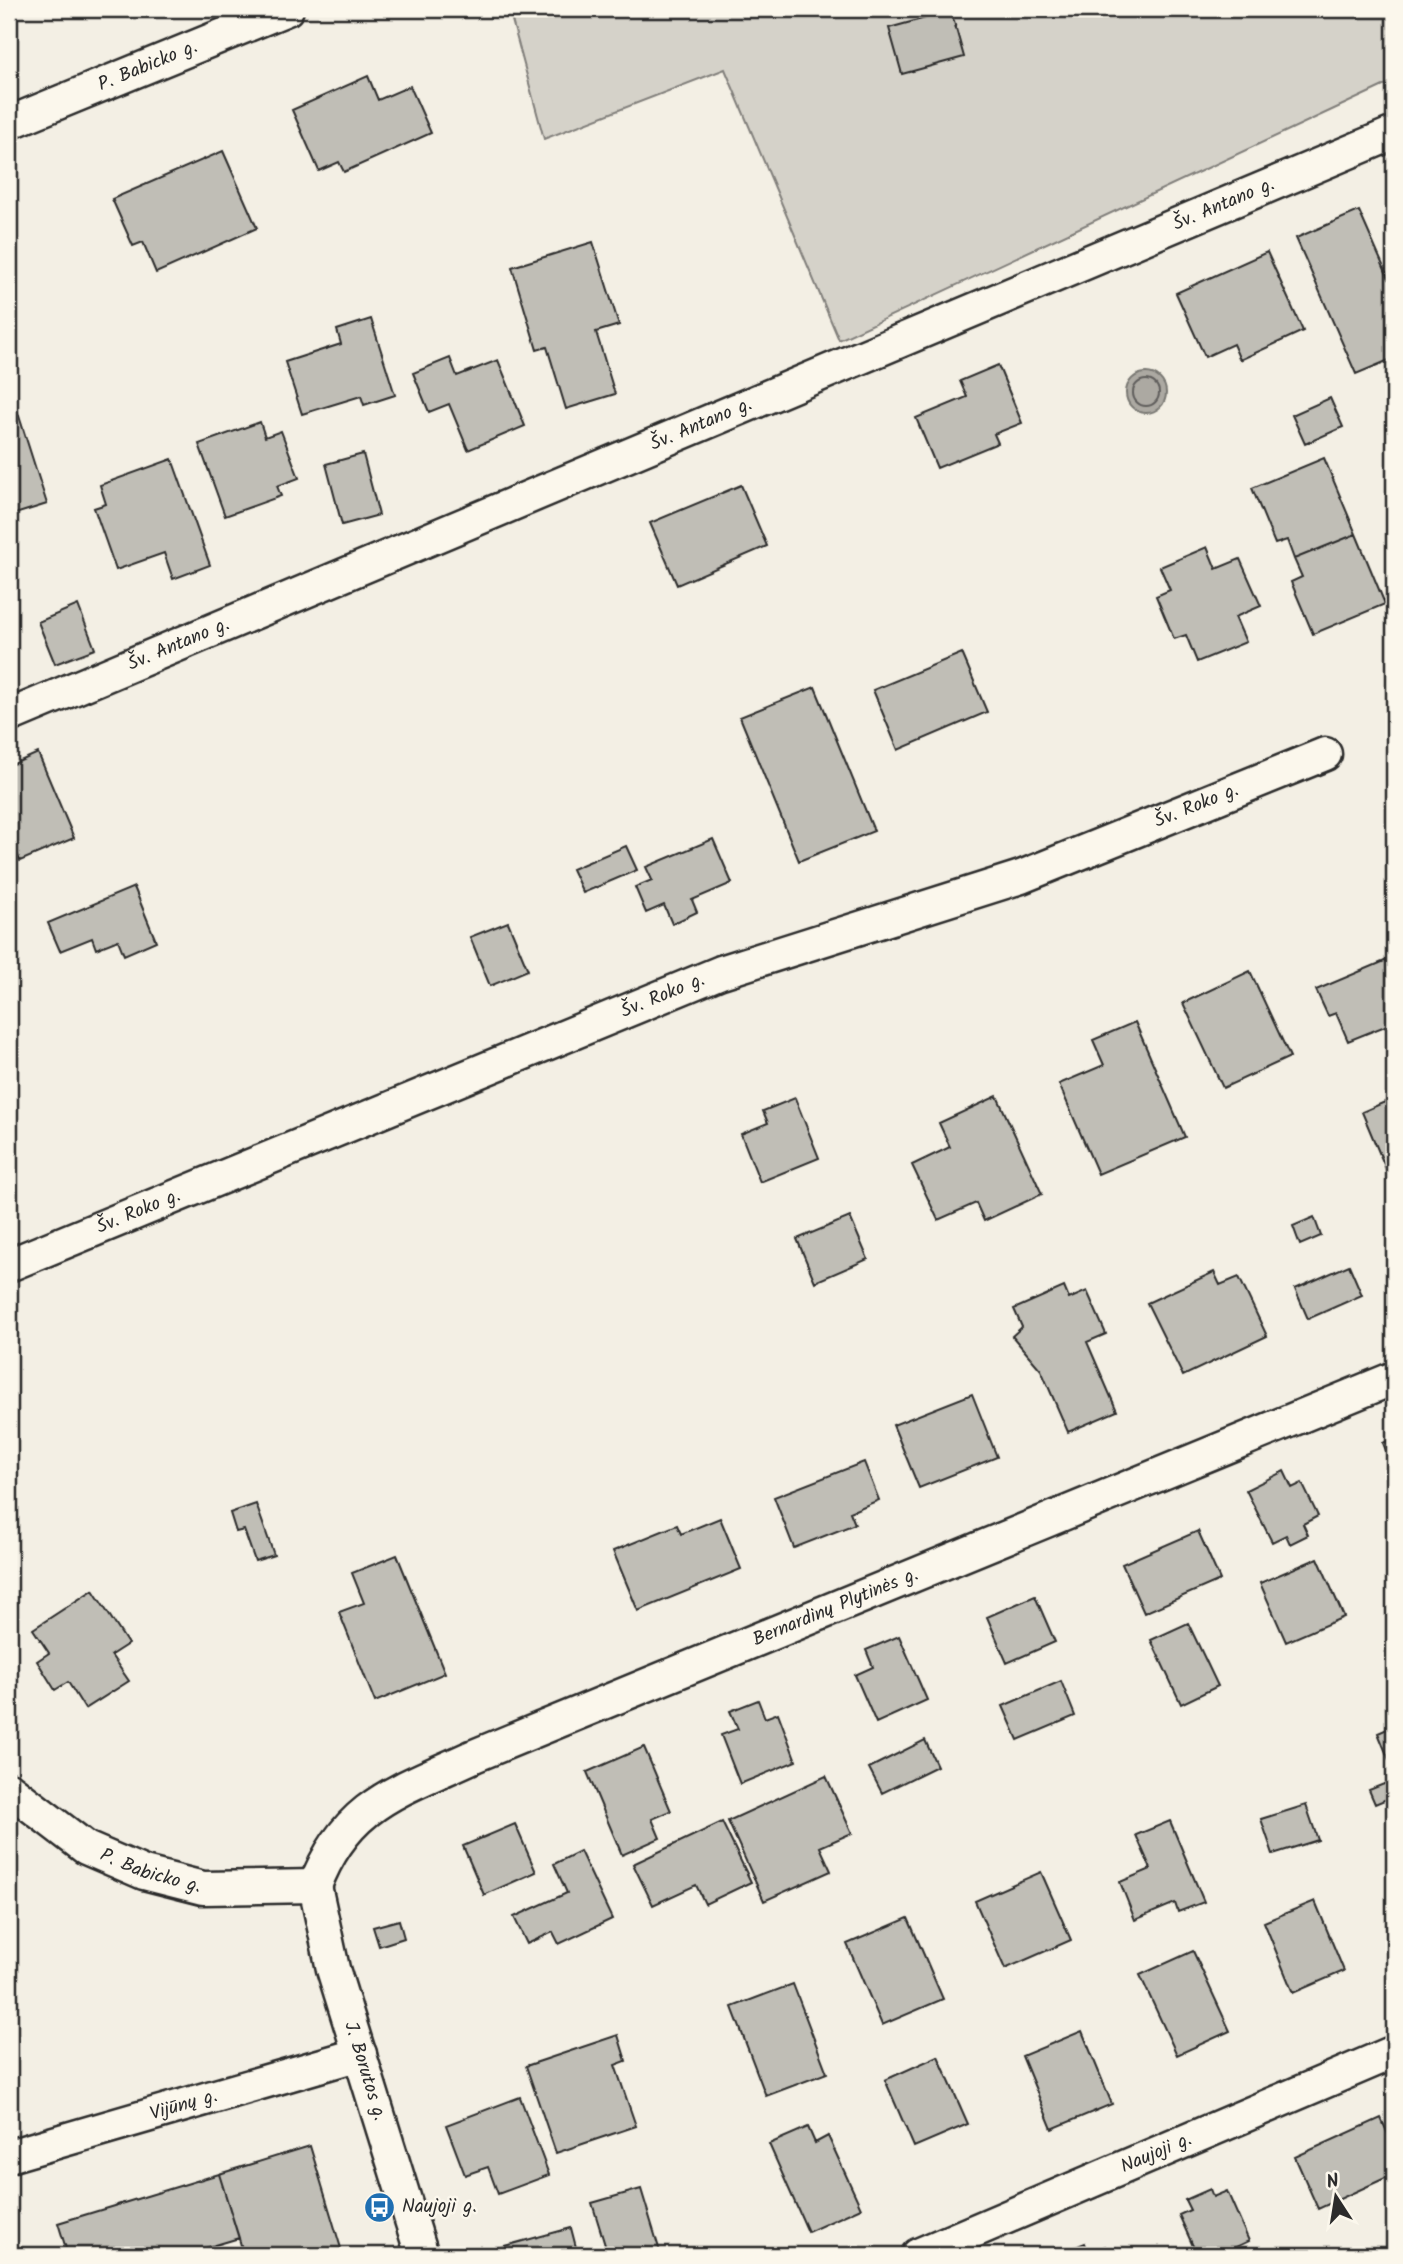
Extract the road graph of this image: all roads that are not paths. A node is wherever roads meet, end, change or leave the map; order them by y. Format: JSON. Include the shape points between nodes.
{"nodes":[{"id":1,"x":287,"y":9,"type":"edge"},
{"id":2,"x":9,"y":123,"type":"edge"},
{"id":3,"x":1394,"y":133,"type":"edge"},
{"id":4,"x":9,"y":716,"type":"edge"},
{"id":5,"x":1325,"y":754,"type":"dead end"},
{"id":6,"x":9,"y":1265,"type":"edge"},
{"id":7,"x":1394,"y":1378,"type":"edge"},
{"id":8,"x":9,"y":1789,"type":"edge"},
{"id":9,"x":314,"y":1886,"type":"junction"},
{"id":10,"x":1394,"y":2052,"type":"edge"},
{"id":11,"x":360,"y":2054,"type":"junction"},
{"id":12,"x":9,"y":2156,"type":"edge"},
{"id":13,"x":422,"y":2255,"type":"edge"},
{"id":14,"x":918,"y":2255,"type":"edge"}],
"edges":[{"from":1,"to":2,"type":"street","name":"P. Babicko g."},
{"from":3,"to":4,"type":"street","name":"Šv. Antano g."},
{"from":5,"to":6,"type":"street","name":"Šv. Roko g.","via":[[1021,877],[721,972]]},
{"from":7,"to":9,"type":"street","name":"Bernardinų Plytinės g.","via":[[474,1756],[377,1802],[343,1831],[325,1857]]},
{"from":8,"to":9,"type":"street","name":"P. Babicko g.","via":[[86,1849],[144,1872],[203,1888]]},
{"from":9,"to":11,"type":"street","name":"J. Borutos g.","via":[[324,1940]]},
{"from":10,"to":14,"type":"street","name":"Naujoji g."},
{"from":11,"to":12,"type":"street","name":"Vijūnų g."},
{"from":11,"to":13,"type":"street","name":"J. Borutos g."}]}
